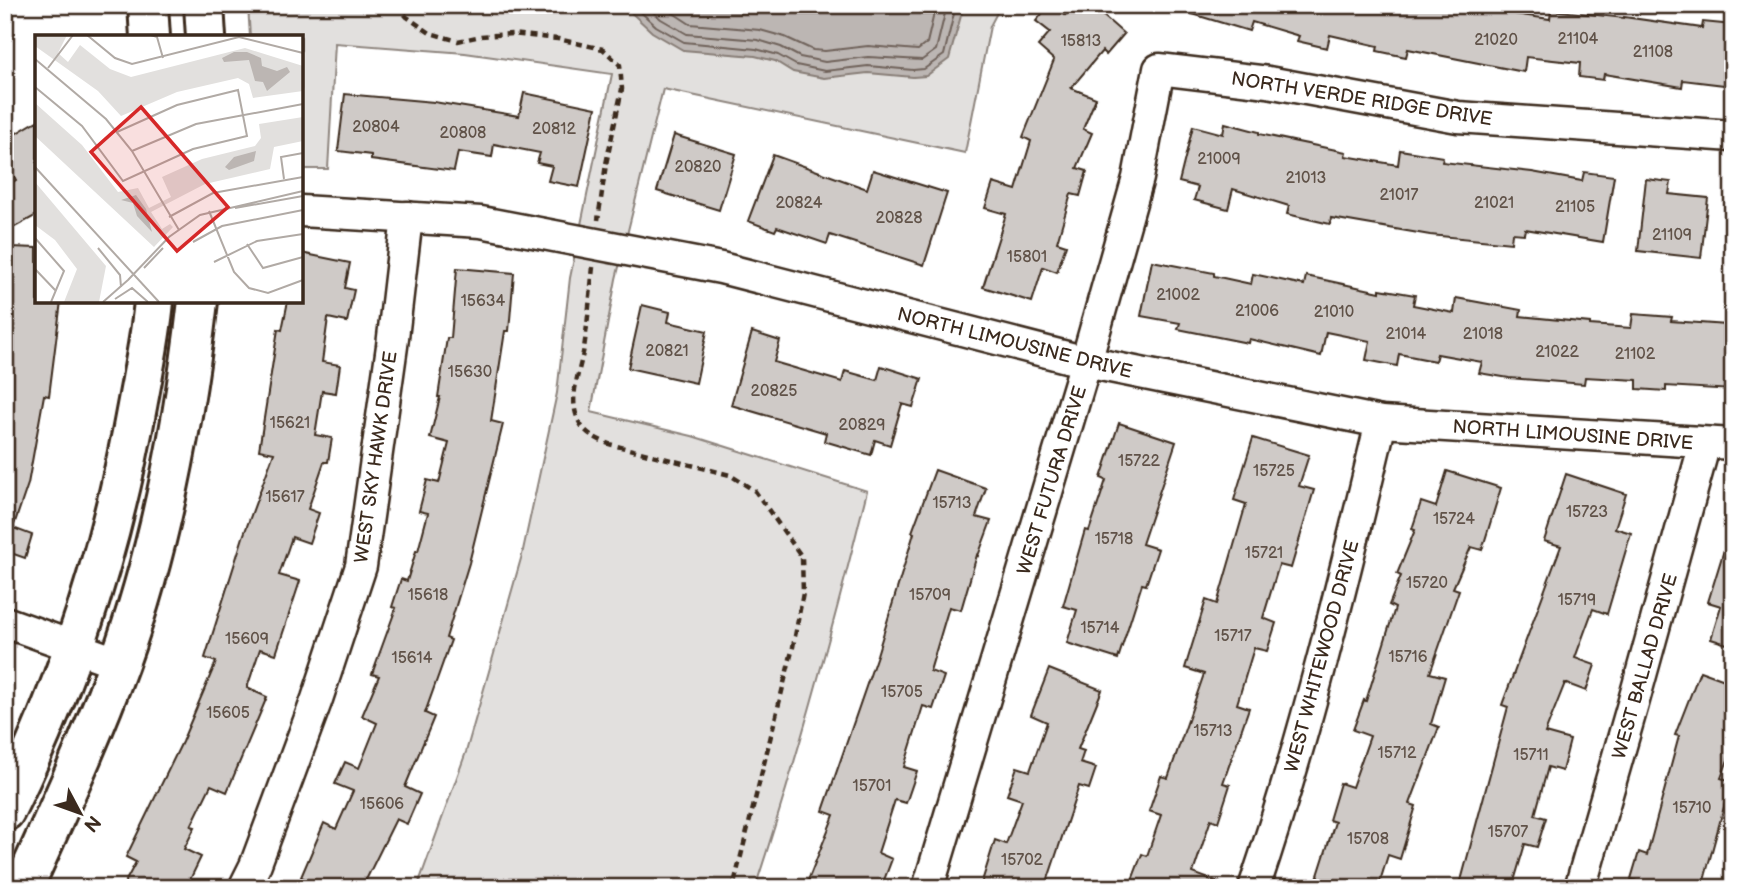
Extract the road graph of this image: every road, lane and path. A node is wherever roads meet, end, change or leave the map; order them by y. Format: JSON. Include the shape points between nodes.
{"nodes":[{"id":1,"x":148,"y":5,"type":"edge"},
{"id":2,"x":204,"y":5,"type":"edge"},
{"id":3,"x":397,"y":5,"type":"edge"},
{"id":4,"x":150,"y":35,"type":"edge"},
{"id":5,"x":206,"y":35,"type":"edge"},
{"id":6,"x":1158,"y":69,"type":"joint"},
{"id":7,"x":1733,"y":136,"type":"edge"},
{"id":8,"x":303,"y":211,"type":"edge"},
{"id":9,"x":407,"y":217,"type":"junction"},
{"id":10,"x":595,"y":244,"type":"junction"},
{"id":11,"x":154,"y":303,"type":"edge"},
{"id":12,"x":198,"y":303,"type":"edge"},
{"id":13,"x":1086,"y":362,"type":"junction"},
{"id":14,"x":1381,"y":422,"type":"junction"},
{"id":15,"x":1719,"y":443,"type":"edge"},
{"id":16,"x":5,"y":622,"type":"edge"},
{"id":17,"x":73,"y":647,"type":"junction"},
{"id":18,"x":119,"y":663,"type":"junction"},
{"id":19,"x":5,"y":811,"type":"edge"},
{"id":20,"x":23,"y":888,"type":"edge"},
{"id":21,"x":244,"y":888,"type":"edge"},
{"id":22,"x":733,"y":888,"type":"edge"},
{"id":23,"x":928,"y":888,"type":"edge"},
{"id":24,"x":1254,"y":888,"type":"edge"},
{"id":25,"x":1580,"y":888,"type":"edge"}],
"edges":[{"from":1,"to":4,"type":"main road"},
{"from":2,"to":5,"type":"main road"},
{"from":3,"to":10,"type":"path","via":[[430,33],[458,41],[512,34],[558,39],[603,49],[620,65],[622,89]]},
{"from":6,"to":7,"type":"street","name":"NORTH VERDE RIDGE DRIVE","via":[[1268,82],[1458,117]]},
{"from":6,"to":13,"type":"street","name":"WEST FUTURA DRIVE","via":[[1138,178]]},
{"from":8,"to":9,"type":"street","name":"NORTH LIMOUSINE DRIVE"},
{"from":9,"to":10,"type":"street","name":"NORTH LIMOUSINE DRIVE","via":[[481,222]]},
{"from":9,"to":21,"type":"street","name":"WEST SKY HAWK DRIVE","via":[[361,566],[317,699]]},
{"from":10,"to":13,"type":"street","name":"NORTH LIMOUSINE DRIVE","via":[[720,268]]},
{"from":10,"to":22,"type":"path","via":[[575,389],[582,427],[609,444],[730,475],[755,491],[802,557],[803,593],[793,647]]},
{"from":11,"to":17,"type":"main road","via":[[115,513]]},
{"from":12,"to":18,"type":"main road","via":[[178,443],[154,548]]},
{"from":13,"to":14,"type":"street","name":"NORTH LIMOUSINE DRIVE"},
{"from":13,"to":23,"type":"street","name":"WEST FUTURA DRIVE"},
{"from":14,"to":15,"type":"street","name":"NORTH LIMOUSINE DRIVE"},
{"from":14,"to":24,"type":"street","name":"WEST WHITEWOOD DRIVE","via":[[1338,604]]},
{"from":15,"to":25,"type":"street","name":"WEST BALLAD DRIVE","via":[[1633,704]]},
{"from":16,"to":17,"type":"street"},
{"from":17,"to":18,"type":"street"},
{"from":17,"to":19,"type":"main road"},
{"from":18,"to":20,"type":"main road"}]}
